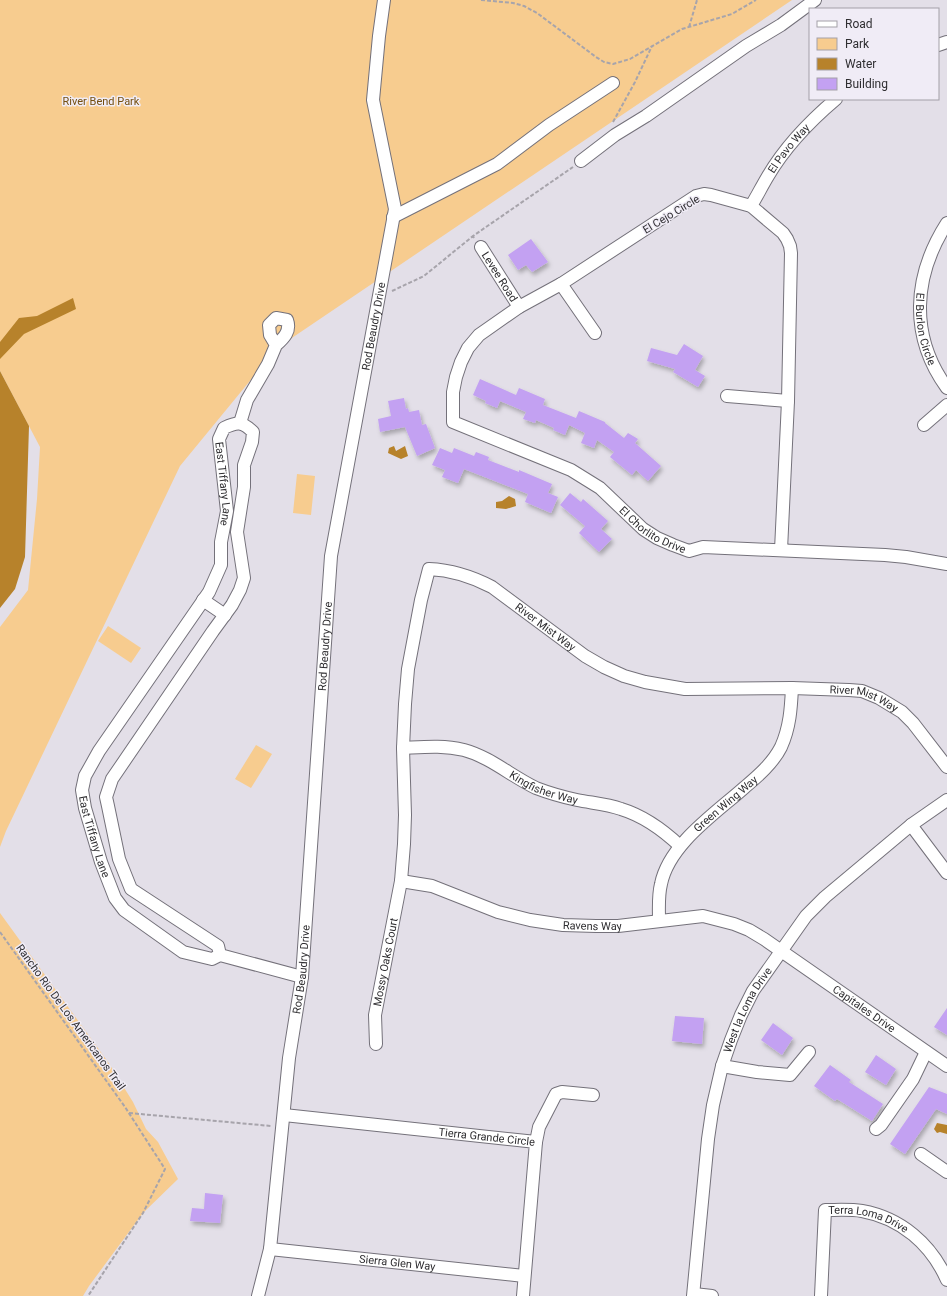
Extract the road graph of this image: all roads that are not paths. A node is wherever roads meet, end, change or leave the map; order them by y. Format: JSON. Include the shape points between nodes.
{"nodes":[{"id":1,"x":384,"y":0,"type":"edge"},
{"id":2,"x":815,"y":0,"type":"edge"},
{"id":3,"x":613,"y":83,"type":"dead end"},
{"id":4,"x":835,"y":100,"type":"edge"},
{"id":5,"x":581,"y":161,"type":"dead end"},
{"id":6,"x":751,"y":206,"type":"junction"},
{"id":7,"x":393,"y":217,"type":"junction"},
{"id":8,"x":947,"y":223,"type":"edge"},
{"id":9,"x":481,"y":247,"type":"dead end"},
{"id":10,"x":561,"y":284,"type":"junction"},
{"id":11,"x":519,"y":307,"type":"junction"},
{"id":12,"x":595,"y":333,"type":"dead end"},
{"id":13,"x":276,"y":345,"type":"dead end"},
{"id":14,"x":947,"y":388,"type":"edge"},
{"id":15,"x":727,"y":396,"type":"dead end"},
{"id":16,"x":788,"y":401,"type":"junction"},
{"id":17,"x":947,"y":405,"type":"edge"},
{"id":18,"x":453,"y":422,"type":"joint"},
{"id":19,"x":240,"y":423,"type":"junction"},
{"id":20,"x":924,"y":425,"type":"dead end"},
{"id":21,"x":781,"y":550,"type":"junction"},
{"id":22,"x":947,"y":564,"type":"edge"},
{"id":23,"x":203,"y":600,"type":"junction"},
{"id":24,"x":224,"y":615,"type":"junction"},
{"id":25,"x":792,"y":688,"type":"junction"},
{"id":26,"x":403,"y":748,"type":"junction"},
{"id":27,"x":947,"y":767,"type":"edge"},
{"id":28,"x":947,"y":800,"type":"edge"},
{"id":29,"x":911,"y":825,"type":"junction"},
{"id":30,"x":680,"y":846,"type":"junction"},
{"id":31,"x":947,"y":873,"type":"edge"},
{"id":32,"x":401,"y":882,"type":"junction"},
{"id":33,"x":659,"y":920,"type":"junction"},
{"id":34,"x":781,"y":951,"type":"junction"},
{"id":35,"x":220,"y":955,"type":"junction"},
{"id":36,"x":302,"y":977,"type":"junction"},
{"id":37,"x":376,"y":1044,"type":"dead end"},
{"id":38,"x":809,"y":1052,"type":"dead end"},
{"id":39,"x":926,"y":1052,"type":"junction"},
{"id":40,"x":722,"y":1066,"type":"junction"},
{"id":41,"x":947,"y":1066,"type":"edge"},
{"id":42,"x":594,"y":1095,"type":"dead end"},
{"id":43,"x":284,"y":1115,"type":"junction"},
{"id":44,"x":876,"y":1129,"type":"dead end"},
{"id":45,"x":536,"y":1142,"type":"junction"},
{"id":46,"x":921,"y":1154,"type":"dead end"},
{"id":47,"x":947,"y":1172,"type":"edge"},
{"id":48,"x":270,"y":1249,"type":"junction"},
{"id":49,"x":524,"y":1276,"type":"junction"},
{"id":50,"x":947,"y":1280,"type":"edge"},
{"id":51,"x":693,"y":1295,"type":"edge"},
{"id":52,"x":258,"y":1296,"type":"edge"},
{"id":53,"x":523,"y":1296,"type":"edge"},
{"id":54,"x":712,"y":1296,"type":"edge"},
{"id":55,"x":820,"y":1296,"type":"edge"}],
"edges":[{"from":1,"to":7,"type":"street","name":"Rod Beaudry Drive","via":[[373,100],[395,209]]},
{"from":2,"to":5,"type":"street","via":[[615,135]]},
{"from":3,"to":7,"type":"street","via":[[549,125],[497,164]]},
{"from":4,"to":6,"type":"street","name":"El Pavo Way","via":[[802,131],[782,155]]},
{"from":6,"to":10,"type":"street","name":"El Cejo Circle","via":[[711,195],[696,196]]},
{"from":6,"to":16,"type":"street","name":"El Cejo Circle","via":[[783,233],[790,246]]},
{"from":7,"to":36,"type":"street","name":"Rod Beaudry Drive","via":[[331,556]]},
{"from":8,"to":14,"type":"street","name":"El Burlon Circle","via":[[932,248],[922,279],[920,296],[920,317],[928,354]]},
{"from":9,"to":11,"type":"street","name":"Levee Road"},
{"from":10,"to":11,"type":"street","name":"El Cejo Circle"},
{"from":10,"to":12,"type":"street"},
{"from":11,"to":18,"type":"street","name":"El Cejo Circle","via":[[485,330],[468,348],[454,384]]},
{"from":13,"to":19,"type":"street","via":[[247,400]]},
{"from":15,"to":16,"type":"street"},
{"from":16,"to":21,"type":"street","name":"El Cejo Circle"},
{"from":17,"to":20,"type":"street"},
{"from":18,"to":21,"type":"street","name":"El Chorlito Drive","via":[[586,478],[613,499],[642,529],[673,545],[689,550],[703,547]]},
{"from":19,"to":23,"type":"street","name":"East Tiffany Lane","via":[[224,428],[219,439],[227,511],[221,542],[221,565]]},
{"from":19,"to":24,"type":"street","name":"East Tiffany Lane","via":[[253,432],[244,465],[244,487],[237,532],[244,578],[232,605]]},
{"from":21,"to":22,"type":"street","name":"El Chorlito Drive","via":[[892,556]]},
{"from":23,"to":24,"type":"street"},
{"from":23,"to":35,"type":"street","name":"East Tiffany Lane","via":[[99,751],[82,790],[101,862],[115,898],[124,910],[183,952],[212,959]]},
{"from":24,"to":35,"type":"street","name":"East Tiffany Lane","via":[[112,780],[106,797],[119,860],[131,889],[218,946]]},
{"from":25,"to":26,"type":"street","name":"River Mist Way","via":[[685,689],[631,678],[585,656],[492,587],[461,573],[429,569],[420,600],[408,669]]},
{"from":25,"to":27,"type":"street","name":"River Mist Way","via":[[862,691],[879,698],[902,712],[913,723]]},
{"from":25,"to":30,"type":"street","name":"Green Wing Way","via":[[787,732],[770,763]]},
{"from":26,"to":30,"type":"street","name":"Kingfisher Way","via":[[434,746],[465,750],[537,788],[577,800],[619,808],[640,816],[656,825]]},
{"from":26,"to":32,"type":"street","name":"River Mist Way","via":[[405,815]]},
{"from":28,"to":29,"type":"street","name":"West la Loma Drive"},
{"from":29,"to":31,"type":"street"},
{"from":29,"to":34,"type":"street","name":"West la Loma Drive","via":[[824,897],[806,916]]},
{"from":30,"to":33,"type":"street","name":"Green Wing Way","via":[[670,860],[661,884],[658,900]]},
{"from":32,"to":33,"type":"street","name":"Ravens Way","via":[[432,886],[498,912],[563,925],[618,926]]},
{"from":32,"to":37,"type":"street","name":"Mossy Oaks Court","via":[[375,1015]]},
{"from":33,"to":34,"type":"street","name":"Ravens Way","via":[[703,916],[720,920],[749,930]]},
{"from":34,"to":39,"type":"street","name":"Capitales Drive"},
{"from":34,"to":40,"type":"street","name":"West la Loma Drive","via":[[753,991]]},
{"from":35,"to":36,"type":"street","name":"East Tiffany Lane"},
{"from":36,"to":43,"type":"street","name":"Rod Beaudry Drive","via":[[289,1058]]},
{"from":38,"to":40,"type":"street","via":[[790,1075]]},
{"from":39,"to":41,"type":"street","name":"Capitales Drive"},
{"from":39,"to":44,"type":"street","via":[[913,1079]]},
{"from":40,"to":51,"type":"street","name":"West la Loma Drive","via":[[712,1105]]},
{"from":42,"to":45,"type":"street","via":[[562,1092],[556,1094],[539,1127]]},
{"from":43,"to":45,"type":"street","name":"Tierra Grande Circle"},
{"from":43,"to":48,"type":"street","name":"Rod Beaudry Drive"},
{"from":45,"to":49,"type":"street","name":"Tierra Grande Circle"},
{"from":46,"to":47,"type":"street"},
{"from":48,"to":49,"type":"street","name":"Sierra Glen Way"},
{"from":48,"to":52,"type":"street","name":"Rod Beaudry Drive"},
{"from":49,"to":53,"type":"street","name":"Tierra Grande Circle"},
{"from":50,"to":55,"type":"street","name":"Terra Loma Drive","via":[[932,1253],[898,1223],[861,1211],[825,1210]]},
{"from":51,"to":54,"type":"street"}]}
